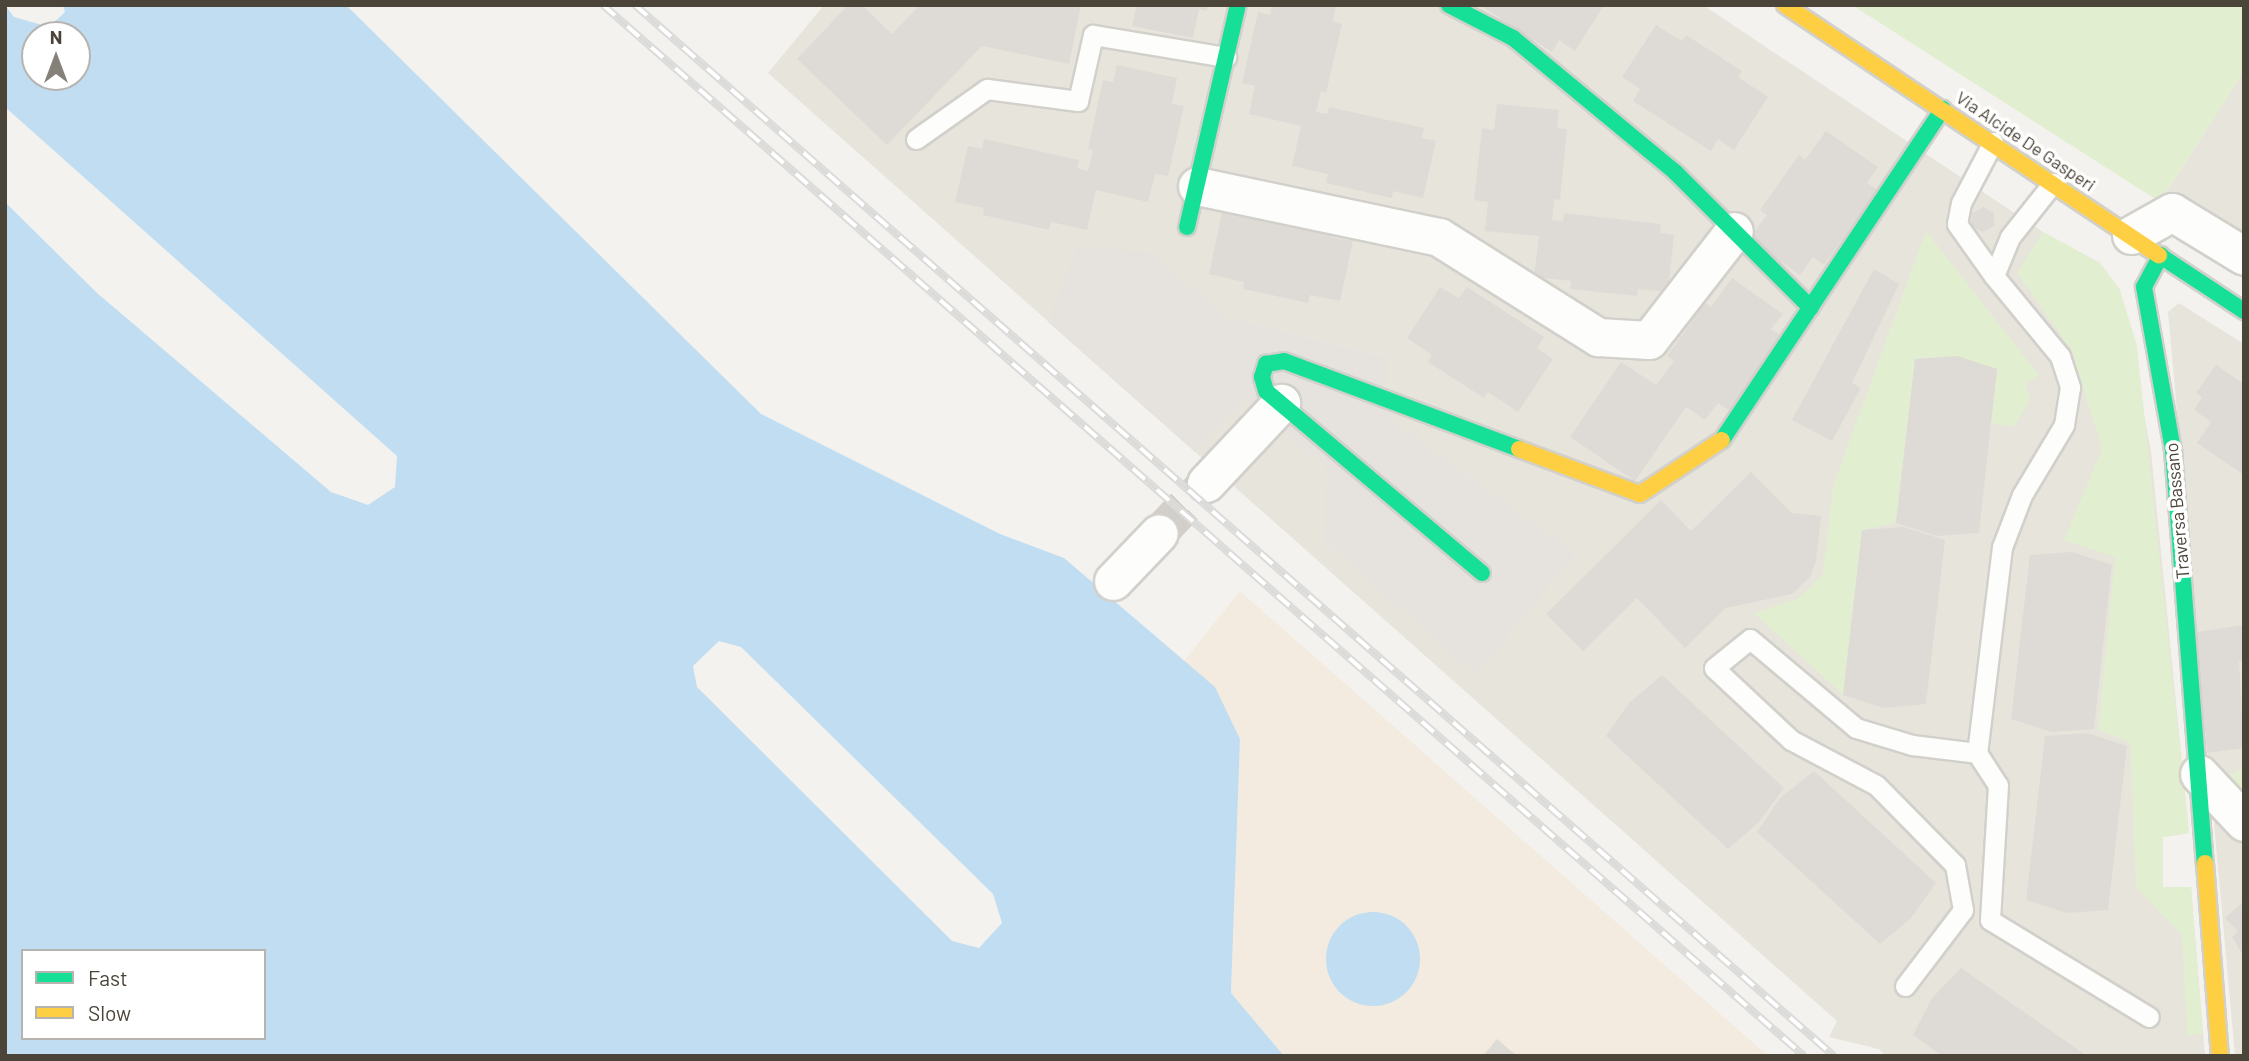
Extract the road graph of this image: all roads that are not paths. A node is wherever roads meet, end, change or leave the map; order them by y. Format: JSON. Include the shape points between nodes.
{"nodes":[{"id":1,"x":1238,"y":5,"type":"edge"},
{"id":2,"x":1449,"y":5,"type":"edge"},
{"id":3,"x":1785,"y":5,"type":"edge"},
{"id":4,"x":1226,"y":57,"type":"junction"},
{"id":5,"x":1943,"y":109,"type":"junction"},
{"id":6,"x":916,"y":139,"type":"dead end"},
{"id":7,"x":1993,"y":142,"type":"junction"},
{"id":8,"x":2053,"y":183,"type":"junction"},
{"id":9,"x":1197,"y":186,"type":"junction"},
{"id":10,"x":1187,"y":227,"type":"dead end"},
{"id":11,"x":1734,"y":231,"type":"junction"},
{"id":12,"x":2146,"y":245,"type":"junction"},
{"id":13,"x":2244,"y":256,"type":"edge"},
{"id":14,"x":1994,"y":276,"type":"junction"},
{"id":15,"x":1811,"y":308,"type":"junction"},
{"id":16,"x":2244,"y":311,"type":"edge"},
{"id":17,"x":1281,"y":403,"type":"junction"},
{"id":18,"x":1206,"y":483,"type":"tunnel mouth"},
{"id":19,"x":1159,"y":533,"type":"tunnel mouth"},
{"id":20,"x":1482,"y":573,"type":"dead end"},
{"id":21,"x":1113,"y":581,"type":"dead end"},
{"id":22,"x":1977,"y":752,"type":"junction"},
{"id":23,"x":2199,"y":774,"type":"junction"},
{"id":24,"x":2244,"y":821,"type":"edge"},
{"id":25,"x":1905,"y":986,"type":"dead end"},
{"id":26,"x":2150,"y":1017,"type":"dead end"},
{"id":27,"x":2220,"y":1056,"type":"edge"}],
"edges":[{"from":1,"to":4,"type":"street"},
{"from":2,"to":11,"type":"street","via":[[1513,38],[1675,172]]},
{"from":3,"to":5,"type":"street","name":"Via Alcide De Gasperi"},
{"from":4,"to":6,"type":"lane","via":[[1093,35],[1078,101],[987,89]]},
{"from":4,"to":9,"type":"street"},
{"from":5,"to":7,"type":"street","name":"Via Alcide De Gasperi"},
{"from":5,"to":15,"type":"street"},
{"from":7,"to":8,"type":"street","name":"Via Alcide De Gasperi"},
{"from":7,"to":14,"type":"lane","via":[[1961,204],[1957,225]]},
{"from":8,"to":12,"type":"street","name":"Via Alcide De Gasperi"},
{"from":8,"to":14,"type":"lane","via":[[2010,237]]},
{"from":9,"to":10,"type":"street"},
{"from":9,"to":11,"type":"street","via":[[1439,237],[1598,337],[1649,340]]},
{"from":11,"to":15,"type":"street"},
{"from":12,"to":13,"type":"street","via":[[2172,212]]},
{"from":12,"to":16,"type":"street","name":"Via Alcide De Gasperi"},
{"from":12,"to":23,"type":"street","name":"Traversa Bassano","via":[[2144,287],[2173,450]]},
{"from":14,"to":22,"type":"lane","via":[[2060,356],[2070,387],[2064,425],[2022,495],[2002,547]]},
{"from":15,"to":17,"type":"street","via":[[1727,437],[1640,494],[1284,361],[1266,364],[1262,377],[1266,391]]},
{"from":17,"to":18,"type":"street"},
{"from":17,"to":20,"type":"street"},
{"from":19,"to":21,"type":"street"},
{"from":22,"to":25,"type":"lane","via":[[1912,745],[1856,729],[1750,639],[1714,668],[1791,740],[1876,785],[1955,865],[1963,910]]},
{"from":22,"to":26,"type":"lane","via":[[1998,785],[1990,920]]},
{"from":23,"to":24,"type":"street"},
{"from":23,"to":27,"type":"street","name":"Traversa Bassano"}]}
